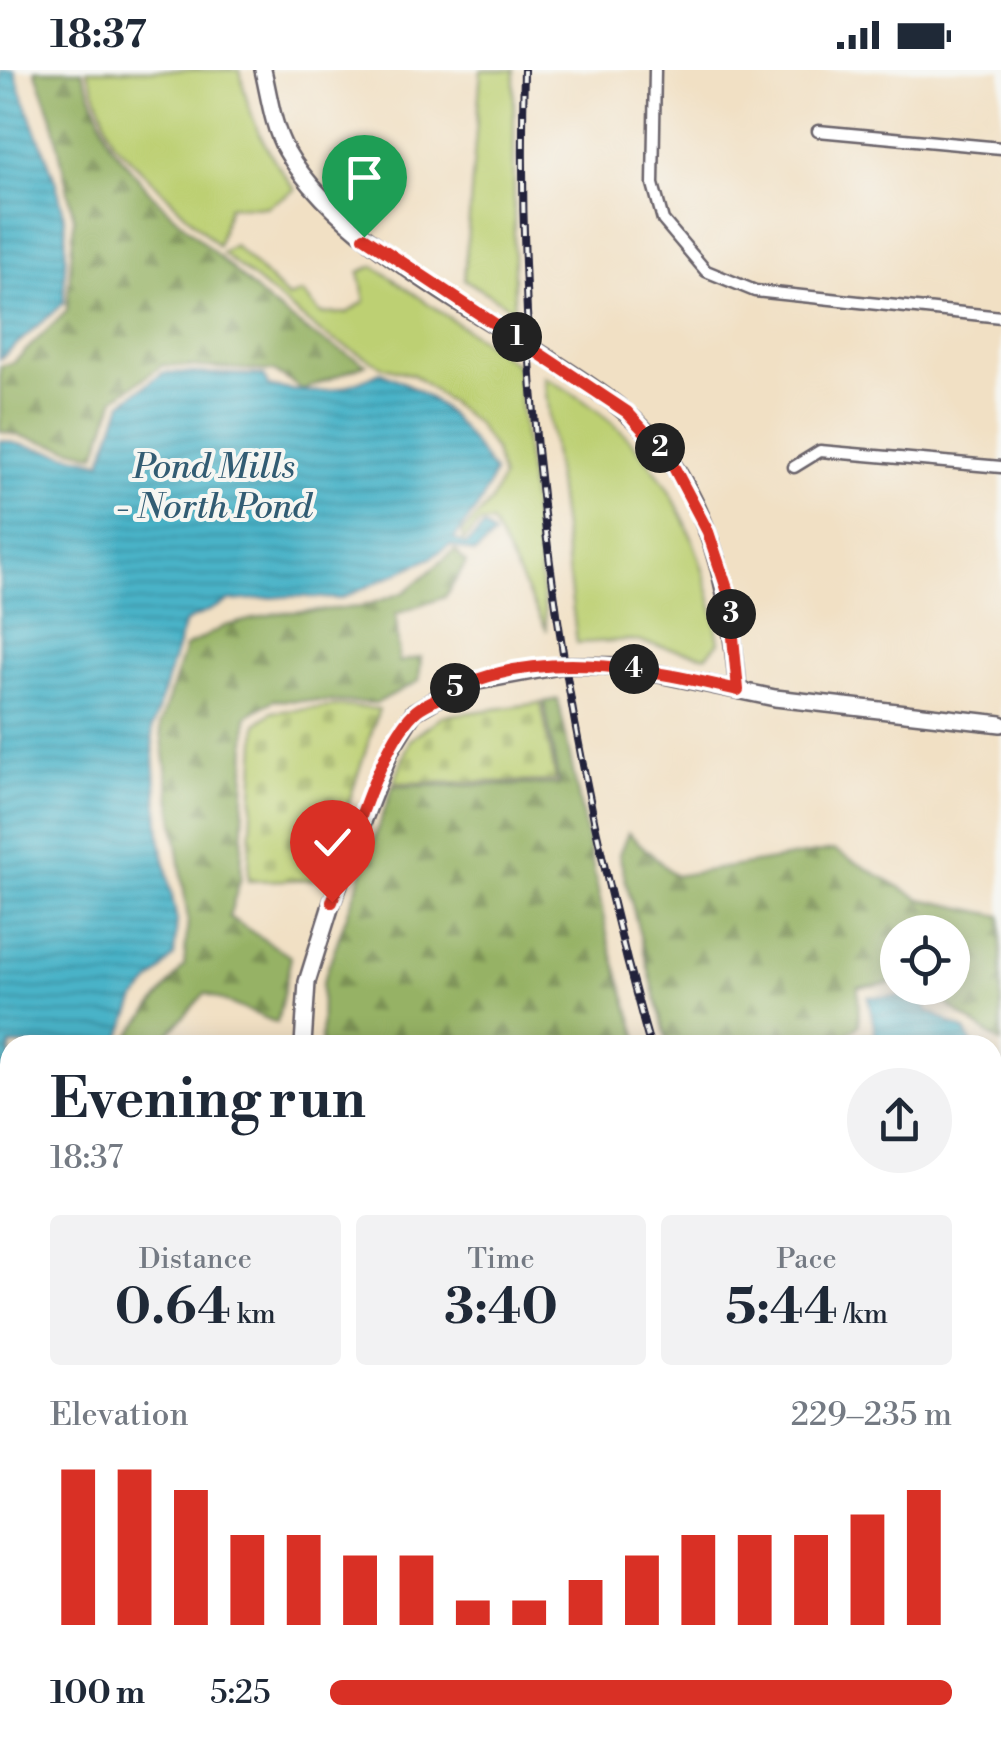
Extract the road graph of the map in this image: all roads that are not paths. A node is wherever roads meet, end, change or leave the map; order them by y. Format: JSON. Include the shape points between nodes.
{"nodes":[{"id":1,"x":262,"y":70,"type":"edge"},
{"id":2,"x":655,"y":70,"type":"edge"},
{"id":3,"x":818,"y":132,"type":"dead end"},
{"id":4,"x":1001,"y":148,"type":"edge"},
{"id":5,"x":1001,"y":318,"type":"edge"},
{"id":6,"x":794,"y":467,"type":"dead end"},
{"id":7,"x":1001,"y":467,"type":"edge"},
{"id":8,"x":738,"y":690,"type":"junction"},
{"id":9,"x":1001,"y":724,"type":"edge"},
{"id":10,"x":304,"y":1035,"type":"edge"}],
"edges":[{"from":1,"to":8,"type":"main road","via":[[284,148],[322,198],[364,237],[627,412],[669,458],[708,532],[729,595]]},
{"from":2,"to":5,"type":"street","via":[[653,184],[663,220],[706,271],[756,291]]},
{"from":3,"to":4,"type":"street"},
{"from":6,"to":7,"type":"street","via":[[820,451]]},
{"from":8,"to":9,"type":"main road"},
{"from":8,"to":10,"type":"main road","via":[[620,666],[565,664],[462,684],[414,712],[391,749],[332,902],[307,982]]}]}
